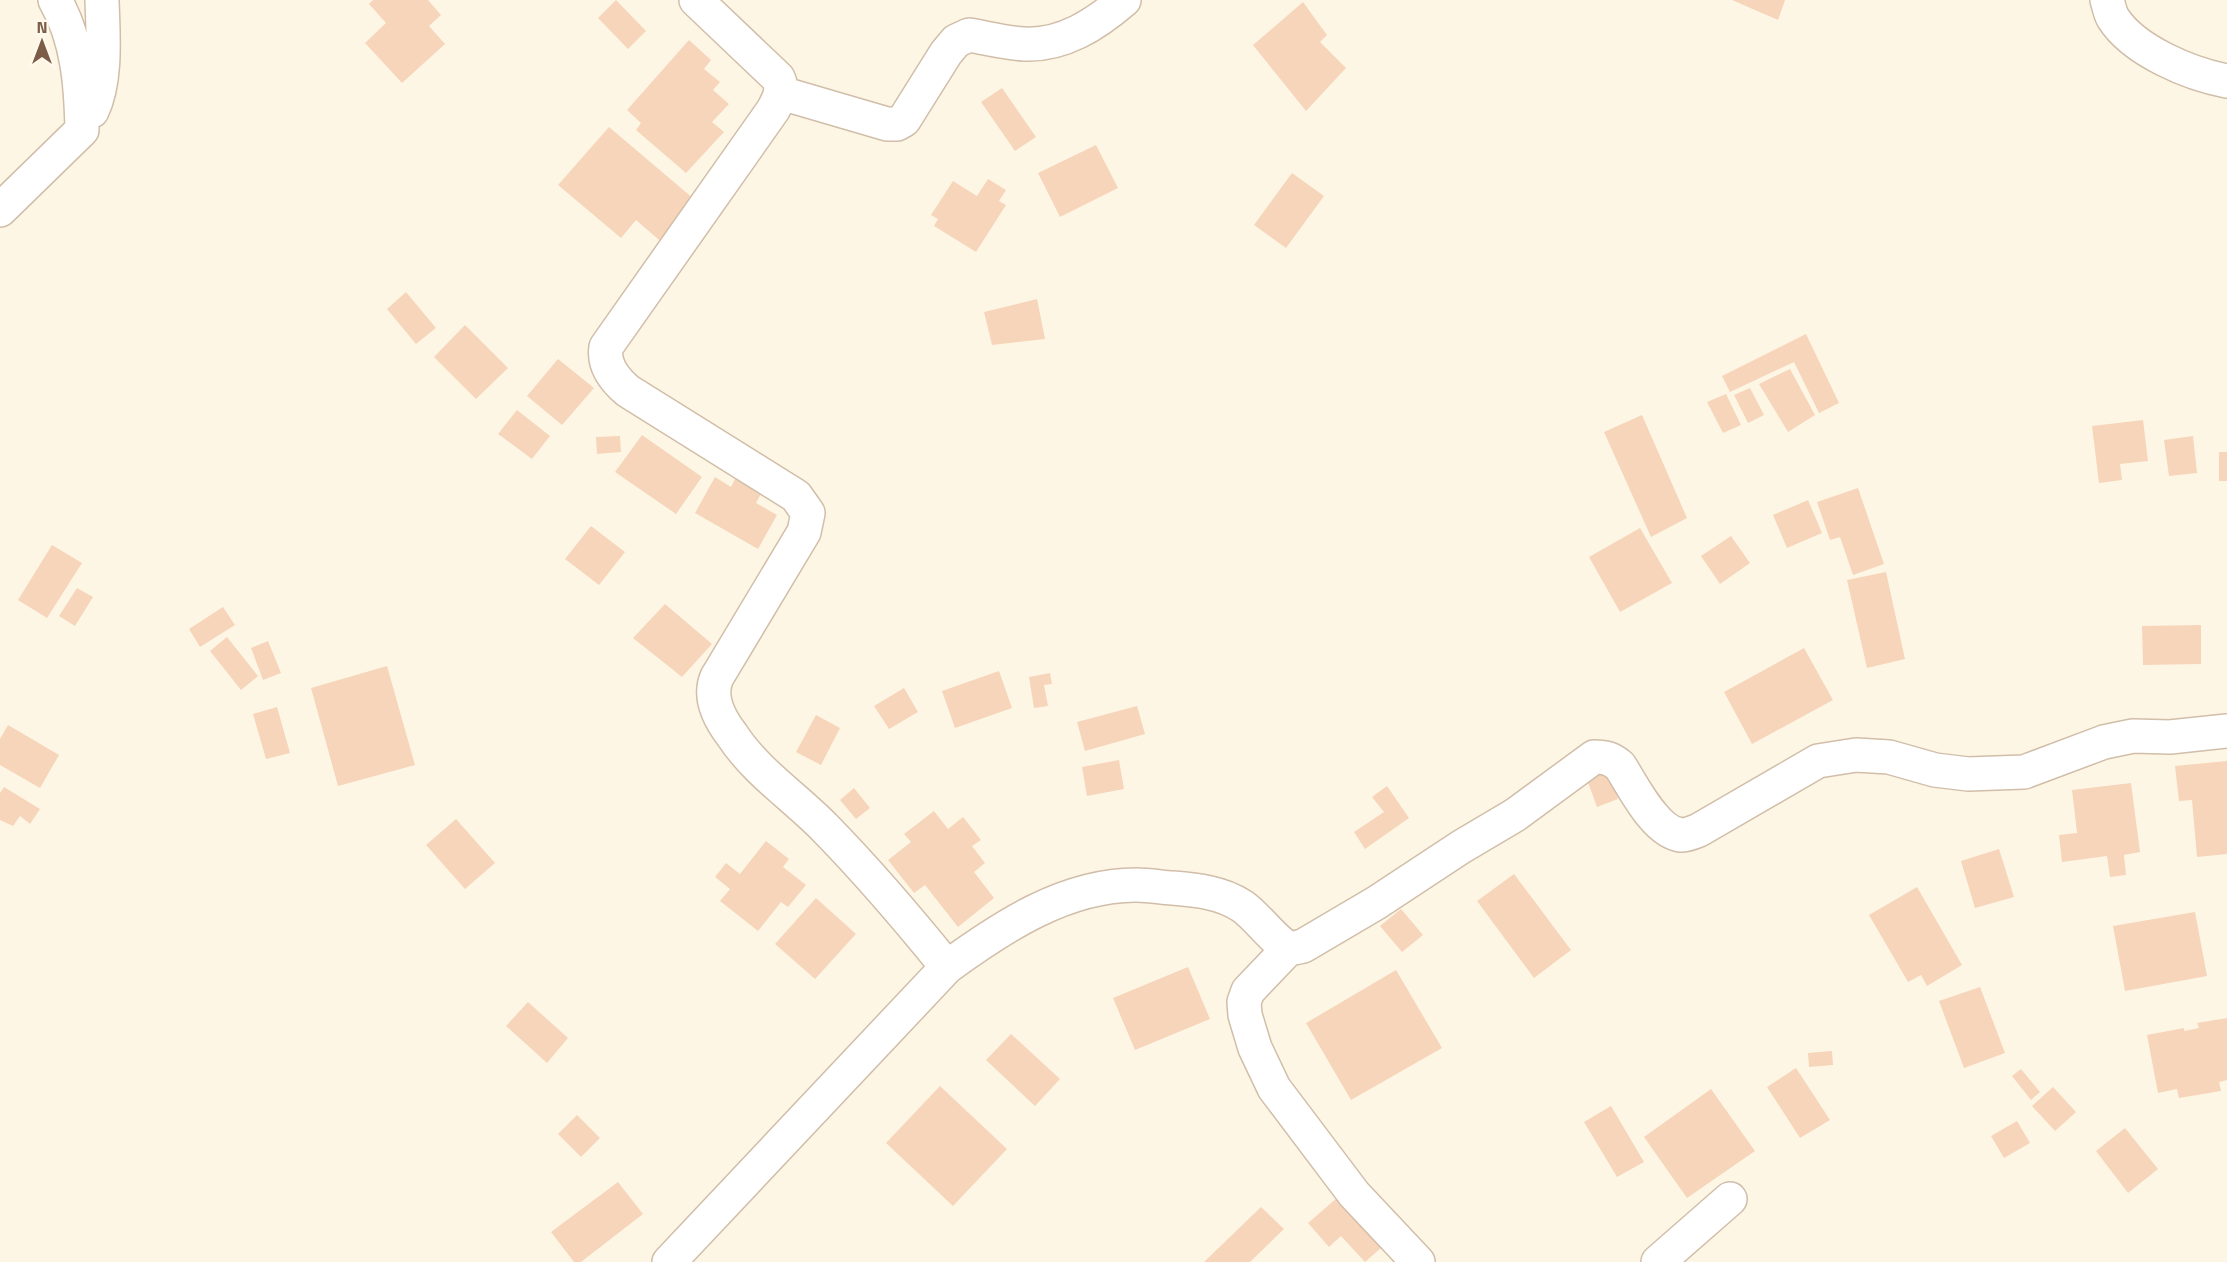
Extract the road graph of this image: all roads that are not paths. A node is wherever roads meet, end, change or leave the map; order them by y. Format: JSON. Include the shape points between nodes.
{"nodes":[{"id":1,"x":55,"y":0,"type":"edge"},
{"id":2,"x":102,"y":0,"type":"edge"},
{"id":3,"x":696,"y":0,"type":"edge"},
{"id":4,"x":1124,"y":0,"type":"edge"},
{"id":5,"x":2107,"y":0,"type":"edge"},
{"id":6,"x":2227,"y":81,"type":"edge"},
{"id":7,"x":781,"y":93,"type":"junction"},
{"id":8,"x":82,"y":130,"type":"junction"},
{"id":9,"x":0,"y":210,"type":"edge"},
{"id":10,"x":2227,"y":731,"type":"edge"},
{"id":11,"x":1289,"y":948,"type":"junction"},
{"id":12,"x":947,"y":967,"type":"junction"},
{"id":13,"x":1730,"y":1199,"type":"dead end"},
{"id":14,"x":669,"y":1262,"type":"edge"},
{"id":15,"x":1418,"y":1262,"type":"edge"},
{"id":16,"x":1658,"y":1262,"type":"edge"}],
"edges":[{"from":1,"to":8,"type":"street","via":[[73,40],[81,86]]},
{"from":2,"to":8,"type":"street","via":[[103,54],[98,92]]},
{"from":3,"to":7,"type":"street","via":[[778,78]]},
{"from":4,"to":7,"type":"street","via":[[1101,20],[1066,38],[1041,44],[962,37],[946,53],[904,120],[897,124]]},
{"from":5,"to":6,"type":"street","via":[[2113,17],[2137,45],[2180,66]]},
{"from":7,"to":12,"type":"street","via":[[606,347],[606,361],[615,380],[628,391],[796,496],[808,513],[804,532],[717,677],[713,698],[732,736],[747,755],[825,828]]},
{"from":8,"to":9,"type":"street"},
{"from":10,"to":11,"type":"street","via":[[2133,736],[2104,742],[2024,772],[1968,774],[1935,770],[1889,757],[1856,755],[1818,761],[1699,830],[1681,835],[1653,818],[1620,766],[1604,757],[1594,758],[1515,815],[1376,903],[1303,946]]},
{"from":11,"to":12,"type":"street","via":[[1242,905],[1206,890],[1135,885],[1087,891],[1047,905],[990,936]]},
{"from":11,"to":15,"type":"street","via":[[1248,992],[1244,1002],[1255,1048],[1274,1088],[1354,1194]]},
{"from":12,"to":14,"type":"street"},
{"from":13,"to":16,"type":"street"}]}
